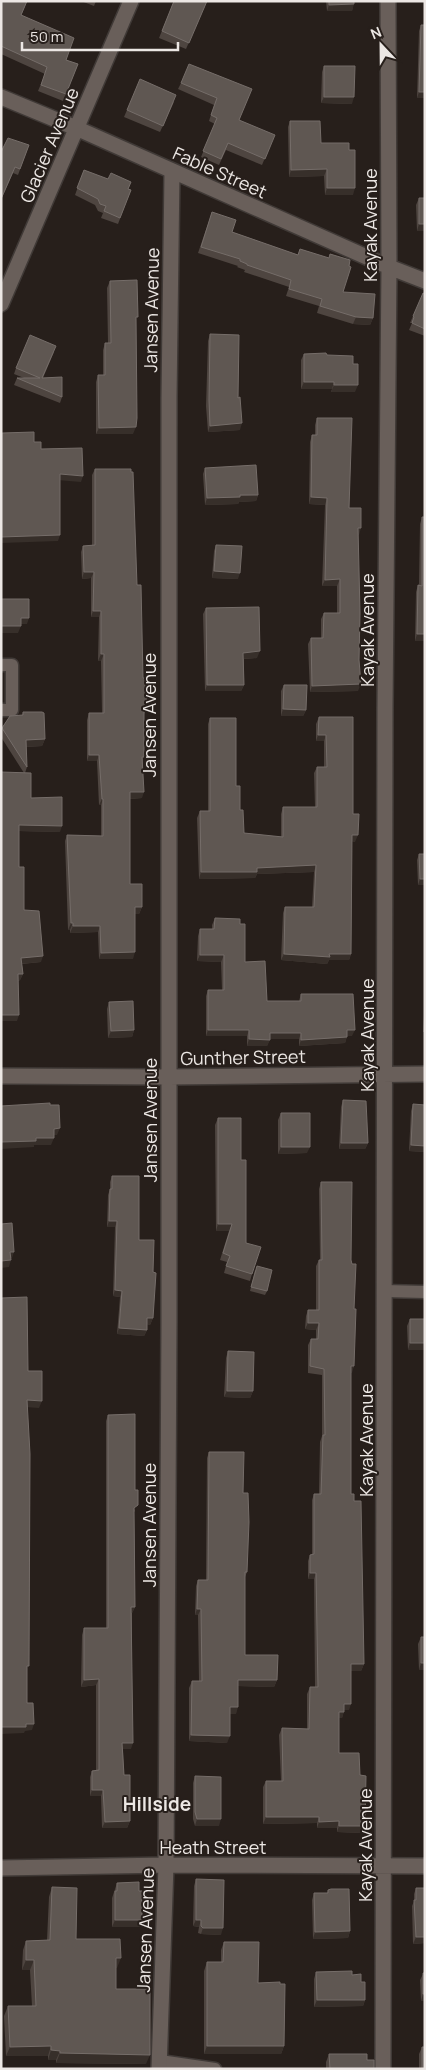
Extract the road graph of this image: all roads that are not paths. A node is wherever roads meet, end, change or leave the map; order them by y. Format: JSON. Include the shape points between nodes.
{"nodes":[{"id":1,"x":131,"y":1,"type":"edge"},
{"id":2,"x":388,"y":1,"type":"edge"},
{"id":3,"x":1,"y":97,"type":"edge"},
{"id":4,"x":76,"y":128,"type":"junction"},
{"id":5,"x":172,"y":172,"type":"junction"},
{"id":6,"x":389,"y":267,"type":"junction"},
{"id":7,"x":425,"y":281,"type":"edge"},
{"id":8,"x":1,"y":304,"type":"edge"},
{"id":9,"x":1,"y":665,"type":"edge"},
{"id":10,"x":1,"y":710,"type":"edge"},
{"id":11,"x":386,"y":1074,"type":"junction"},
{"id":12,"x":425,"y":1074,"type":"edge"},
{"id":13,"x":1,"y":1076,"type":"edge"},
{"id":14,"x":169,"y":1077,"type":"junction"},
{"id":15,"x":385,"y":1291,"type":"junction"},
{"id":16,"x":425,"y":1292,"type":"edge"},
{"id":17,"x":166,"y":1865,"type":"junction"},
{"id":18,"x":383,"y":1866,"type":"junction"},
{"id":19,"x":425,"y":1866,"type":"edge"},
{"id":20,"x":1,"y":1868,"type":"edge"},
{"id":21,"x":159,"y":2065,"type":"edge"},
{"id":22,"x":215,"y":2069,"type":"edge"},
{"id":23,"x":383,"y":2069,"type":"edge"}],
"edges":[{"from":1,"to":4,"type":"street","name":"Glacier Avenue"},
{"from":2,"to":6,"type":"street","name":"Kayak Avenue"},
{"from":3,"to":4,"type":"street","name":"Fable Street"},
{"from":4,"to":5,"type":"street","name":"Fable Street"},
{"from":4,"to":8,"type":"street","name":"Glacier Avenue"},
{"from":5,"to":6,"type":"street","name":"Fable Street"},
{"from":5,"to":14,"type":"street","name":"Jansen Avenue"},
{"from":6,"to":7,"type":"street","name":"Fable Street"},
{"from":6,"to":11,"type":"street","name":"Kayak Avenue"},
{"from":9,"to":10,"type":"lane","via":[[12,665],[12,710]]},
{"from":11,"to":12,"type":"street","name":"Gunther Street"},
{"from":11,"to":14,"type":"street","name":"Gunther Street"},
{"from":11,"to":15,"type":"street","name":"Kayak Avenue"},
{"from":13,"to":14,"type":"street","name":"Gunther Street"},
{"from":14,"to":17,"type":"street","name":"Jansen Avenue"},
{"from":15,"to":16,"type":"lane"},
{"from":15,"to":18,"type":"street","name":"Kayak Avenue"},
{"from":17,"to":18,"type":"street","name":"Heath Street"},
{"from":17,"to":20,"type":"street","name":"Heath Street"},
{"from":17,"to":21,"type":"street","name":"Jansen Avenue"},
{"from":18,"to":19,"type":"street","name":"Heath Street"},
{"from":18,"to":23,"type":"street","name":"Kayak Avenue"},
{"from":21,"to":22,"type":"lane"}]}
